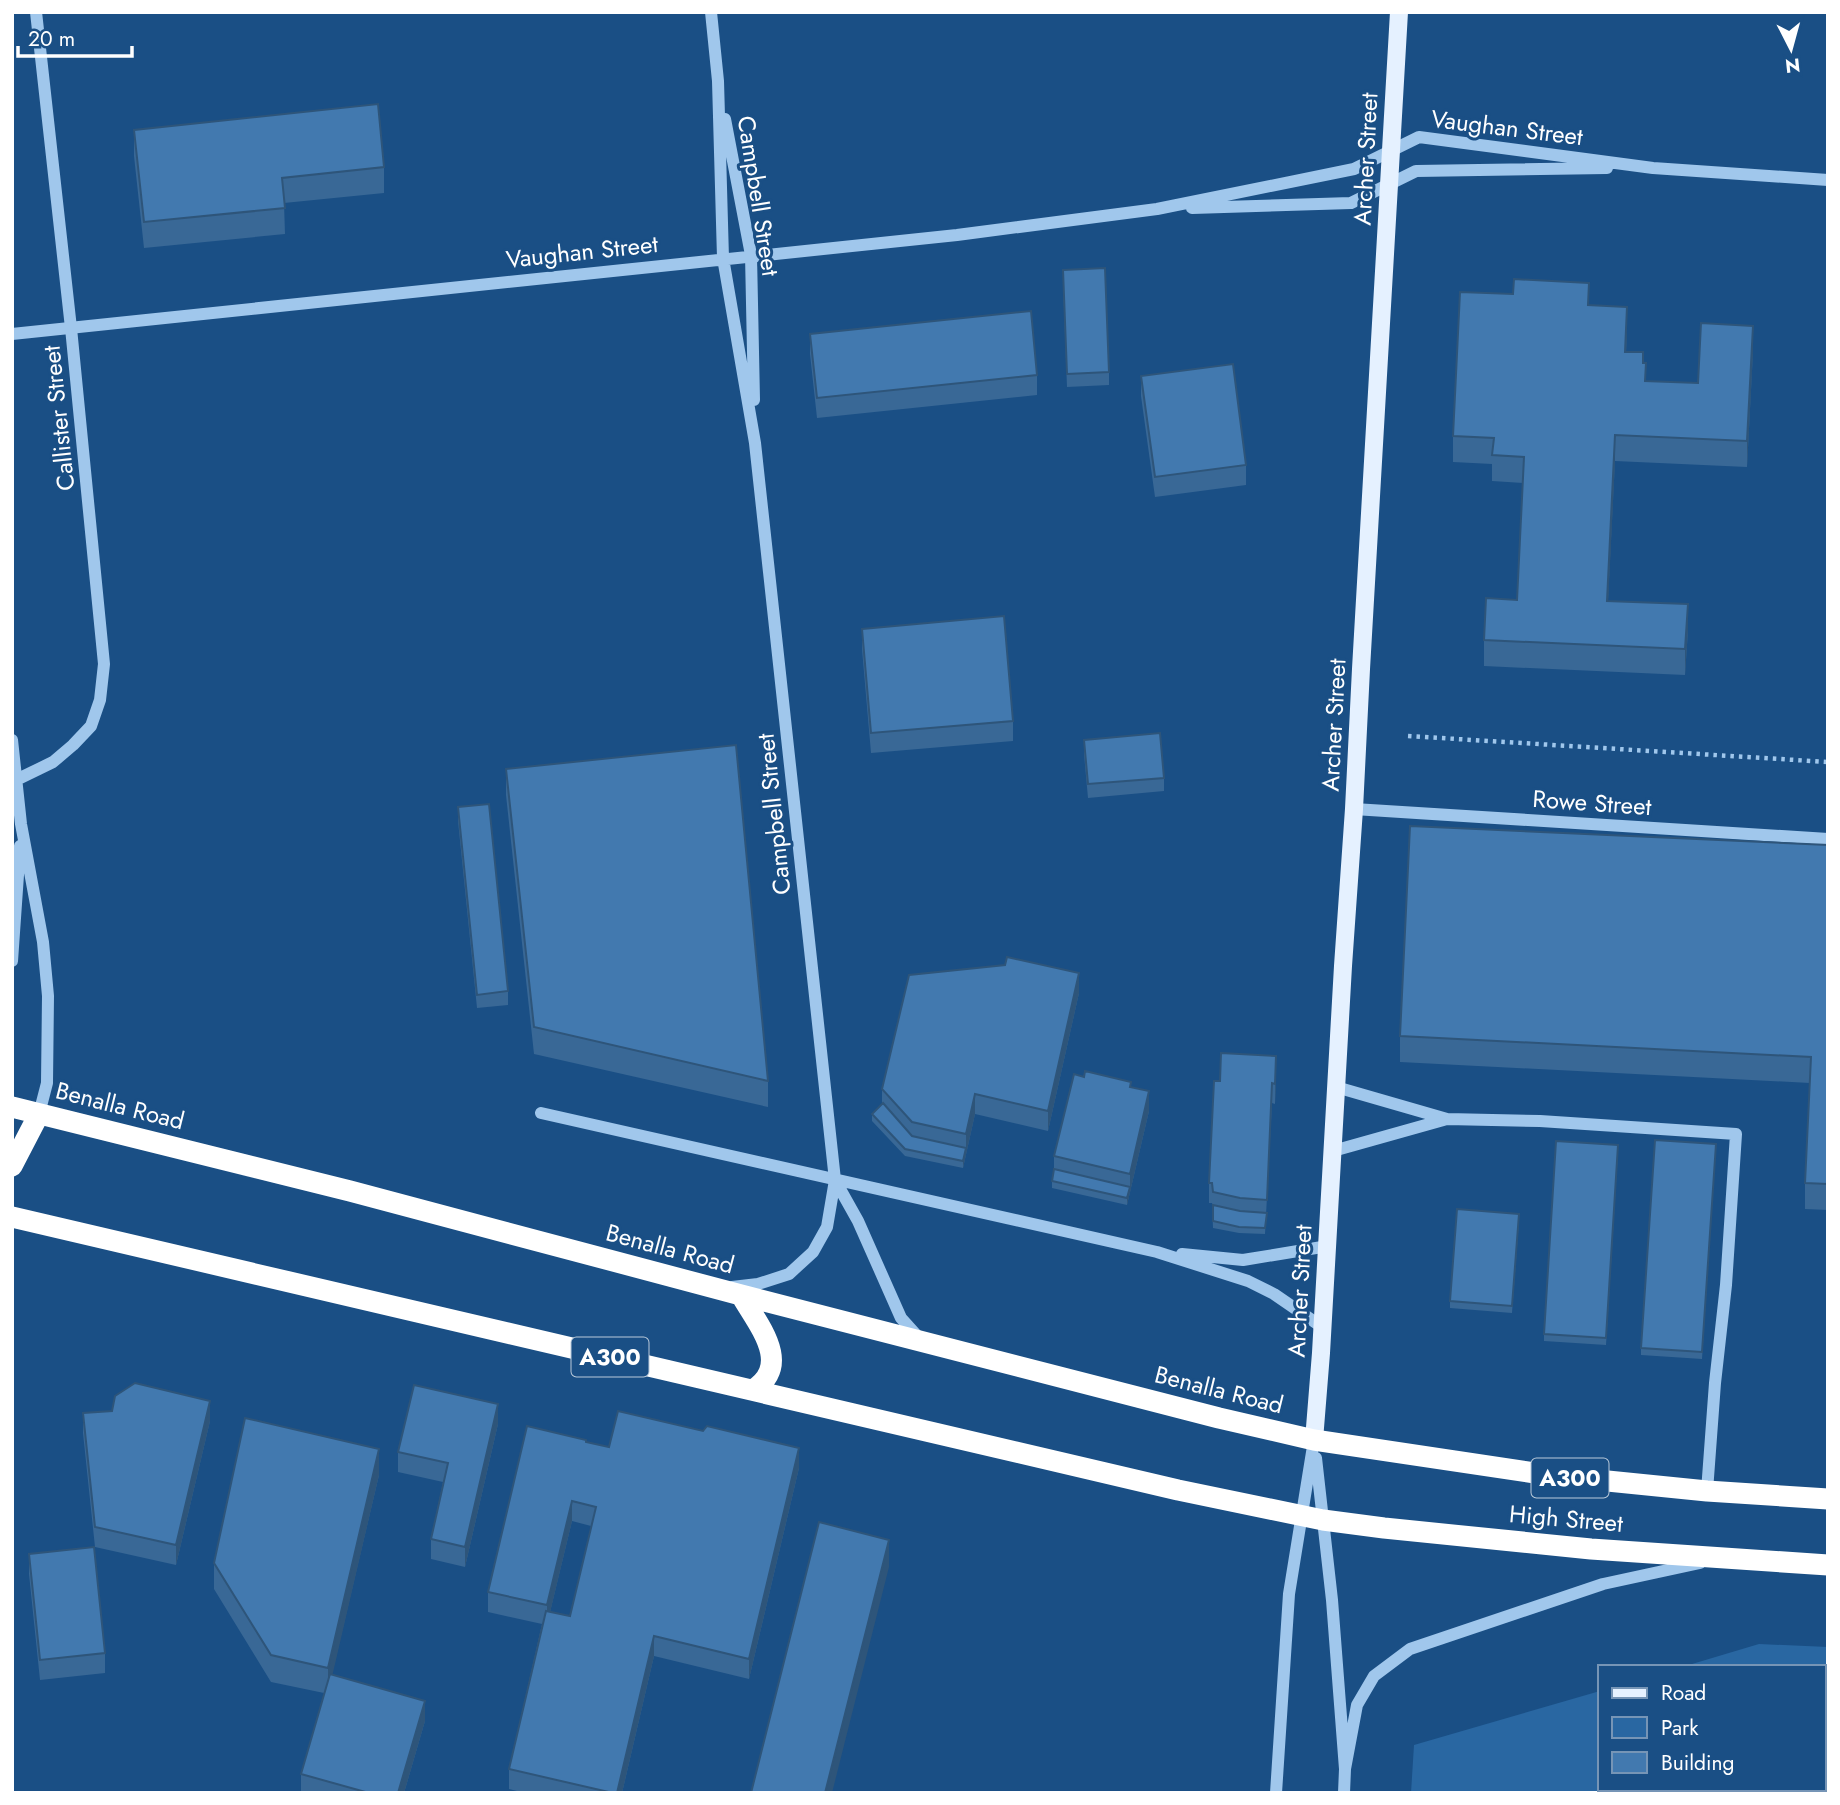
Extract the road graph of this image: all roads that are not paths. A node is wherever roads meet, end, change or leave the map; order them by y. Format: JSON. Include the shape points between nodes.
{"nodes":[{"id":1,"x":36,"y":12,"type":"edge"},
{"id":2,"x":711,"y":12,"type":"edge"},
{"id":3,"x":1399,"y":12,"type":"edge"},
{"id":4,"x":718,"y":81,"type":"junction"},
{"id":5,"x":1391,"y":152,"type":"junction"},
{"id":6,"x":1653,"y":168,"type":"junction"},
{"id":7,"x":1828,"y":180,"type":"edge"},
{"id":8,"x":1389,"y":184,"type":"junction"},
{"id":9,"x":1157,"y":209,"type":"junction"},
{"id":10,"x":751,"y":255,"type":"junction"},
{"id":11,"x":723,"y":258,"type":"junction"},
{"id":12,"x":71,"y":328,"type":"junction"},
{"id":13,"x":12,"y":334,"type":"edge"},
{"id":14,"x":755,"y":443,"type":"junction"},
{"id":15,"x":12,"y":740,"type":"edge"},
{"id":16,"x":16,"y":780,"type":"junction"},
{"id":17,"x":1354,"y":809,"type":"junction"},
{"id":18,"x":21,"y":824,"type":"junction"},
{"id":19,"x":1828,"y":839,"type":"edge"},
{"id":20,"x":12,"y":961,"type":"edge"},
{"id":21,"x":1336,"y":1087,"type":"junction"},
{"id":22,"x":12,"y":1107,"type":"edge"},
{"id":23,"x":541,"y":1113,"type":"dead end"},
{"id":24,"x":39,"y":1114,"type":"junction"},
{"id":25,"x":1447,"y":1119,"type":"junction"},
{"id":26,"x":1333,"y":1151,"type":"junction"},
{"id":27,"x":12,"y":1166,"type":"edge"},
{"id":28,"x":835,"y":1180,"type":"junction"},
{"id":29,"x":12,"y":1217,"type":"edge"},
{"id":30,"x":1328,"y":1246,"type":"junction"},
{"id":31,"x":1157,"y":1251,"type":"junction"},
{"id":32,"x":718,"y":1289,"type":"junction"},
{"id":33,"x":741,"y":1295,"type":"junction"},
{"id":34,"x":1322,"y":1327,"type":"junction"},
{"id":35,"x":921,"y":1342,"type":"junction"},
{"id":36,"x":753,"y":1390,"type":"junction"},
{"id":37,"x":1314,"y":1440,"type":"junction"},
{"id":38,"x":1707,"y":1491,"type":"junction"},
{"id":39,"x":1828,"y":1499,"type":"edge"},
{"id":40,"x":1312,"y":1518,"type":"junction"},
{"id":41,"x":1724,"y":1557,"type":"junction"},
{"id":42,"x":1828,"y":1565,"type":"edge"},
{"id":43,"x":1345,"y":1769,"type":"junction"},
{"id":44,"x":1276,"y":1793,"type":"edge"},
{"id":45,"x":1344,"y":1793,"type":"edge"}],
"edges":[{"from":1,"to":12,"type":"street","name":"Callister Street"},
{"from":2,"to":4,"type":"street","name":"Campbell Street"},
{"from":3,"to":5,"type":"main road","name":"Archer Street"},
{"from":4,"to":10,"type":"street","name":"Campbell Street"},
{"from":4,"to":11,"type":"street","name":"Campbell Street"},
{"from":5,"to":6,"type":"street","name":"Vaughan Street","via":[[1419,137]]},
{"from":5,"to":8,"type":"main road","name":"Archer Street"},
{"from":5,"to":9,"type":"street","name":"Vaughan Street","via":[[1354,169]]},
{"from":6,"to":7,"type":"street","name":"Vaughan Street"},
{"from":6,"to":8,"type":"street","name":"Vaughan Street","via":[[1416,171]]},
{"from":8,"to":9,"type":"street","name":"Vaughan Street","via":[[1350,203]]},
{"from":8,"to":17,"type":"main road","name":"Archer Street"},
{"from":9,"to":10,"type":"street","name":"Vaughan Street"},
{"from":10,"to":11,"type":"street","name":"Vaughan Street"},
{"from":10,"to":14,"type":"street","name":"Campbell Street"},
{"from":11,"to":12,"type":"street","name":"Vaughan Street"},
{"from":11,"to":14,"type":"street","name":"Campbell Street"},
{"from":12,"to":13,"type":"street","name":"Vaughan Street"},
{"from":12,"to":16,"type":"street","name":"Callister Street","via":[[103,683],[91,726],[54,762]]},
{"from":14,"to":28,"type":"street","name":"Campbell Street"},
{"from":15,"to":16,"type":"street"},
{"from":16,"to":18,"type":"street"},
{"from":17,"to":19,"type":"street","name":"Rowe Street"},
{"from":17,"to":21,"type":"main road","name":"Archer Street"},
{"from":18,"to":20,"type":"street"},
{"from":18,"to":24,"type":"street","via":[[48,996],[47,1083]]},
{"from":21,"to":25,"type":"street"},
{"from":21,"to":26,"type":"main road","name":"Archer Street"},
{"from":22,"to":24,"type":"highway","name":"Benalla Road","number":"A300"},
{"from":23,"to":28,"type":"street"},
{"from":24,"to":27,"type":"highway"},
{"from":24,"to":32,"type":"highway","name":"Benalla Road","number":"A300"},
{"from":25,"to":26,"type":"street"},
{"from":25,"to":38,"type":"street","via":[[1736,1134]]},
{"from":26,"to":30,"type":"main road","name":"Archer Street"},
{"from":28,"to":31,"type":"street"},
{"from":28,"to":32,"type":"street","via":[[827,1227],[813,1252],[789,1274]]},
{"from":28,"to":35,"type":"street","via":[[859,1221],[901,1318]]},
{"from":29,"to":36,"type":"highway","number":"A300"},
{"from":30,"to":31,"type":"street","via":[[1244,1259]]},
{"from":30,"to":34,"type":"main road","name":"Archer Street"},
{"from":31,"to":34,"type":"street","via":[[1248,1281]]},
{"from":32,"to":33,"type":"highway","name":"Benalla Road","number":"A300"},
{"from":33,"to":35,"type":"highway","name":"Benalla Road","number":"A300"},
{"from":33,"to":36,"type":"highway","via":[[769,1342],[773,1359],[764,1383]]},
{"from":34,"to":37,"type":"main road","name":"Archer Street"},
{"from":35,"to":37,"type":"highway","name":"Benalla Road","number":"A300"},
{"from":36,"to":40,"type":"highway","number":"A300"},
{"from":37,"to":38,"type":"highway","name":"High Street","number":"A300","via":[[1548,1475]]},
{"from":37,"to":40,"type":"street","name":"Archer Street"},
{"from":37,"to":40,"type":"street","name":"Archer Street"},
{"from":38,"to":39,"type":"highway","name":"High Street","number":"A300"},
{"from":40,"to":41,"type":"highway","name":"High Street","number":"A300","via":[[1591,1549]]},
{"from":40,"to":43,"type":"street","name":"Archer Street","via":[[1332,1600]]},
{"from":40,"to":44,"type":"street","name":"Archer Street","via":[[1289,1594]]},
{"from":41,"to":42,"type":"highway","name":"High Street","number":"A300"},
{"from":41,"to":43,"type":"street","via":[[1603,1584],[1410,1649],[1374,1676],[1357,1705]]},
{"from":43,"to":45,"type":"street","name":"Archer Street"}]}
